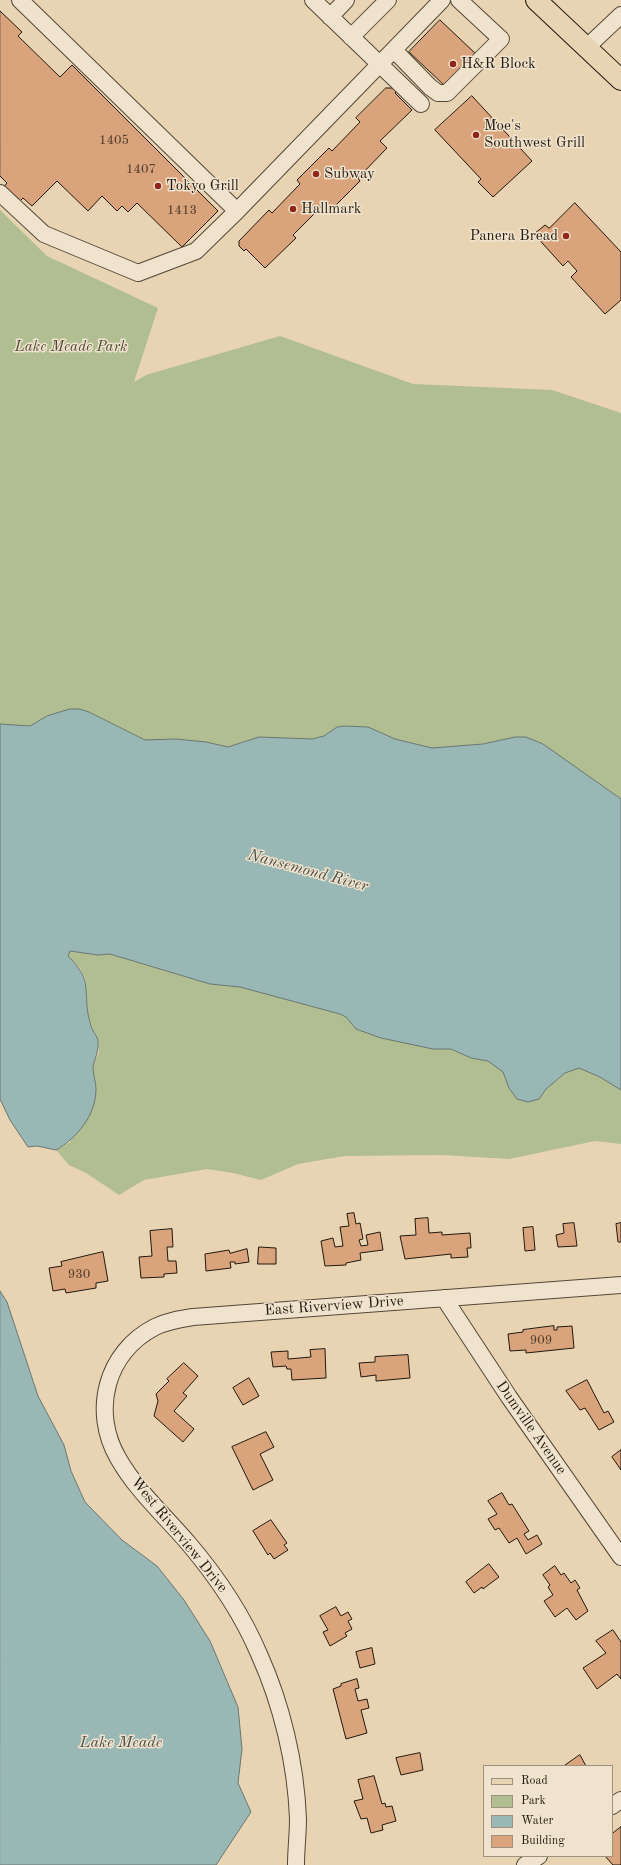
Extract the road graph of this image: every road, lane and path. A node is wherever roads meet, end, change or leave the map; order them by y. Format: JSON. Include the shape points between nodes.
{"nodes":[{"id":1,"x":346,"y":0,"type":"edge"},
{"id":2,"x":388,"y":0,"type":"edge"},
{"id":3,"x":442,"y":0,"type":"edge"},
{"id":4,"x":459,"y":0,"type":"edge"},
{"id":5,"x":536,"y":0,"type":"edge"},
{"id":6,"x":23,"y":1,"type":"edge"},
{"id":7,"x":318,"y":2,"type":"edge"},
{"id":8,"x":621,"y":15,"type":"edge"},
{"id":9,"x":330,"y":16,"type":"junction"},
{"id":10,"x":351,"y":37,"type":"junction"},
{"id":11,"x":587,"y":47,"type":"junction"},
{"id":12,"x":394,"y":50,"type":"junction"},
{"id":13,"x":380,"y":65,"type":"junction"},
{"id":14,"x":621,"y":80,"type":"edge"},
{"id":15,"x":421,"y":104,"type":"dead end"},
{"id":16,"x":0,"y":193,"type":"edge"},
{"id":17,"x":238,"y":211,"type":"junction"},
{"id":18,"x":621,"y":1285,"type":"edge"},
{"id":19,"x":444,"y":1298,"type":"junction"},
{"id":20,"x":104,"y":1414,"type":"joint"},
{"id":21,"x":621,"y":1557,"type":"edge"},
{"id":22,"x":296,"y":1865,"type":"edge"}],
"edges":[{"from":1,"to":9,"type":"street"},
{"from":2,"to":10,"type":"street"},
{"from":3,"to":12,"type":"street"},
{"from":4,"to":12,"type":"street","via":[[501,39],[447,93],[438,93],[430,87]]},
{"from":5,"to":11,"type":"main road"},
{"from":6,"to":17,"type":"street"},
{"from":7,"to":9,"type":"street"},
{"from":8,"to":11,"type":"street"},
{"from":9,"to":10,"type":"street"},
{"from":10,"to":13,"type":"street"},
{"from":11,"to":14,"type":"main road"},
{"from":12,"to":13,"type":"street"},
{"from":13,"to":15,"type":"street"},
{"from":13,"to":17,"type":"street"},
{"from":16,"to":17,"type":"street","via":[[44,234],[138,273],[196,251]]},
{"from":18,"to":19,"type":"street","name":"East Riverview Drive"},
{"from":19,"to":20,"type":"street","name":"East Riverview Drive","via":[[174,1320],[145,1333],[126,1349],[108,1380]]},
{"from":19,"to":21,"type":"street","name":"Dumville Avenue","via":[[509,1397]]},
{"from":20,"to":22,"type":"street","name":"West Riverview Drive","via":[[108,1436],[118,1458],[149,1500],[209,1569],[259,1654],[273,1689],[294,1779],[298,1819]]}]}
